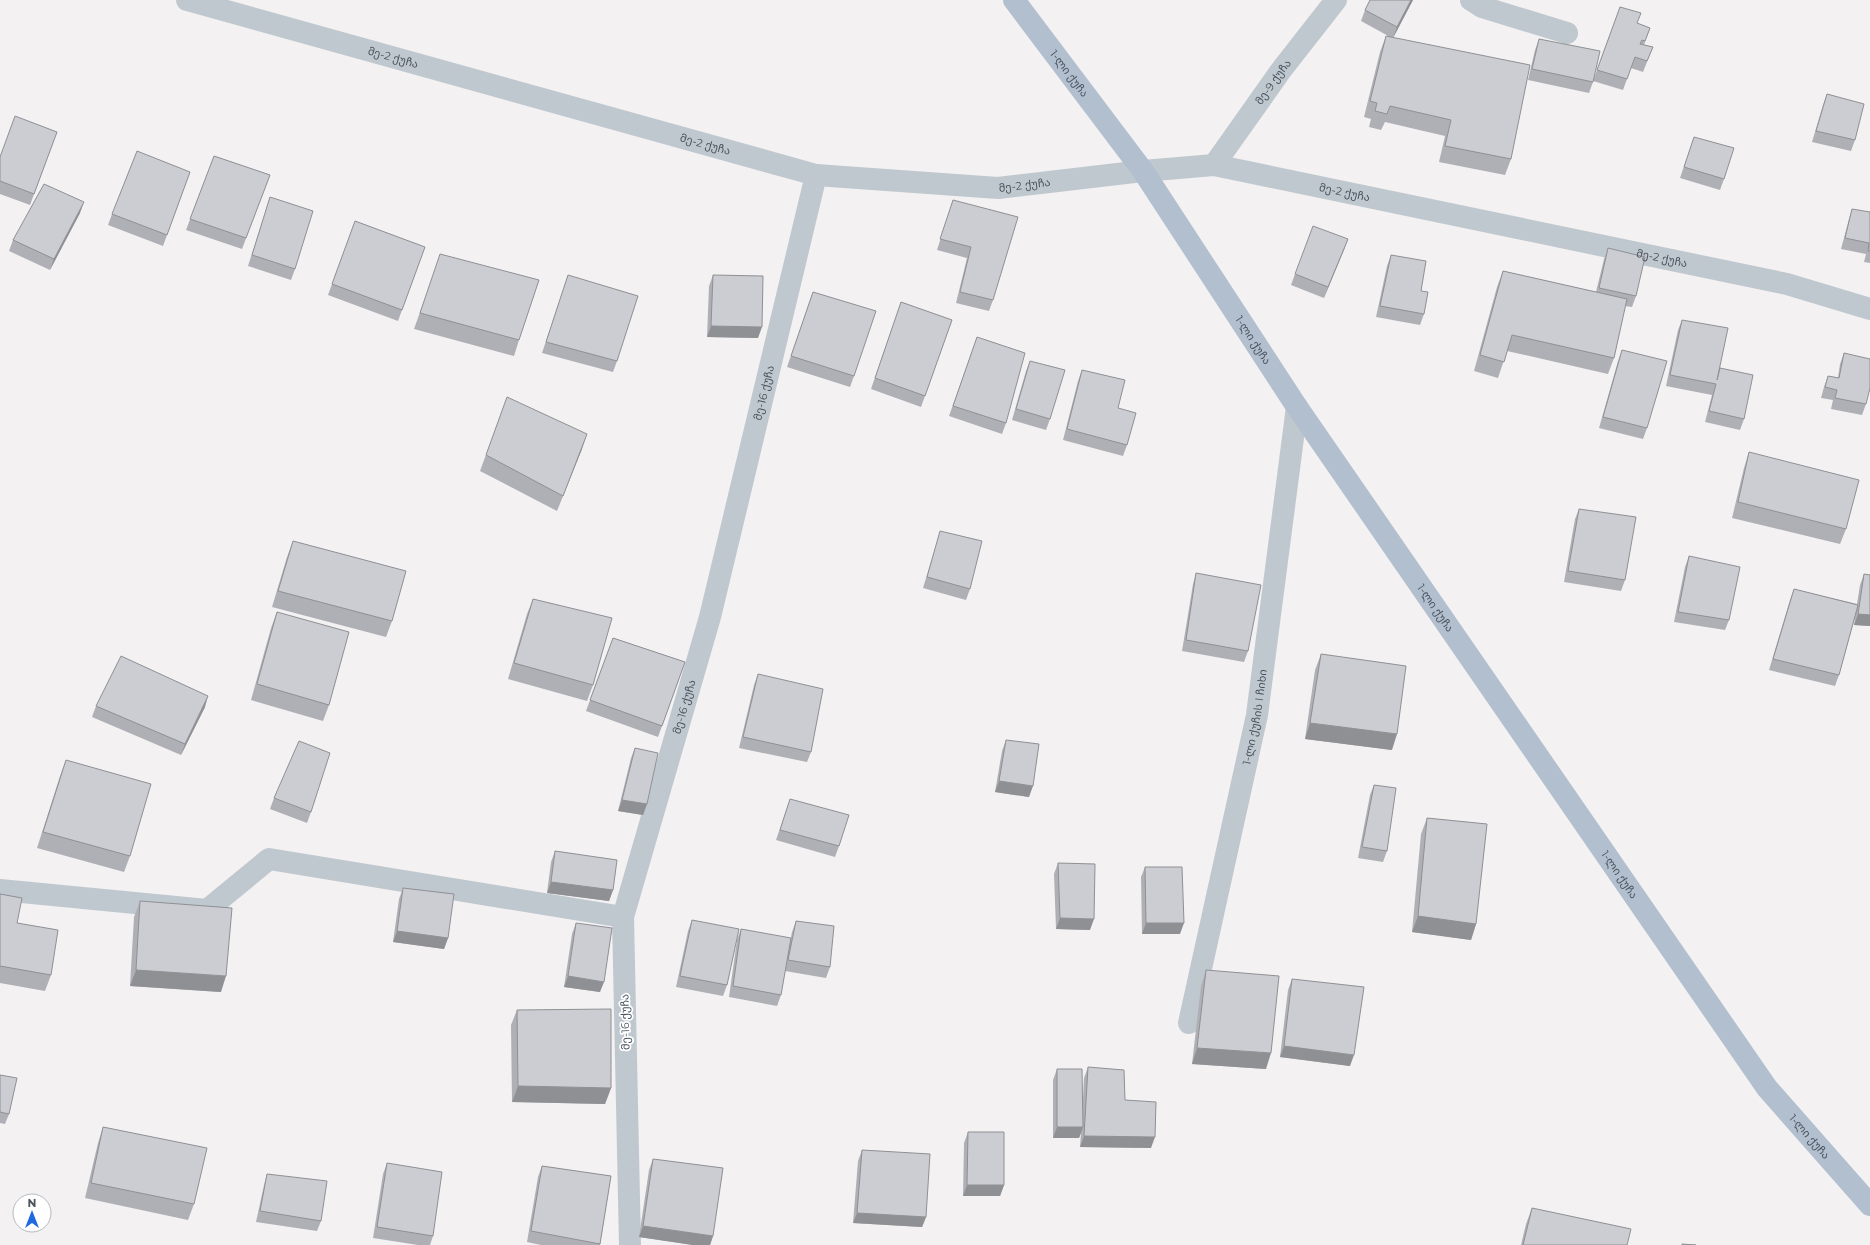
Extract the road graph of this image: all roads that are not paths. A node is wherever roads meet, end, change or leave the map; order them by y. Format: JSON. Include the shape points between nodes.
{"nodes":[{"id":1,"x":187,"y":0,"type":"edge"},
{"id":2,"x":1014,"y":0,"type":"edge"},
{"id":3,"x":1336,"y":0,"type":"edge"},
{"id":4,"x":1471,"y":0,"type":"edge"},
{"id":5,"x":1567,"y":33,"type":"dead end"},
{"id":6,"x":1214,"y":165,"type":"junction"},
{"id":7,"x":1143,"y":170,"type":"junction"},
{"id":8,"x":816,"y":175,"type":"junction"},
{"id":9,"x":1870,"y":309,"type":"edge"},
{"id":10,"x":1297,"y":407,"type":"junction"},
{"id":11,"x":0,"y":890,"type":"edge"},
{"id":12,"x":623,"y":917,"type":"junction"},
{"id":13,"x":1189,"y":1023,"type":"dead end"},
{"id":14,"x":1870,"y":1205,"type":"edge"},
{"id":15,"x":630,"y":1245,"type":"edge"}],
"edges":[{"from":1,"to":8,"type":"street","name":"მე-2 ქუჩა"},
{"from":2,"to":7,"type":"main road","name":"1-ლი ქუჩა"},
{"from":3,"to":6,"type":"street","name":"მე-9 ქუჩა","via":[[1282,69]]},
{"from":4,"to":5,"type":"street","via":[[1482,7]]},
{"from":6,"to":7,"type":"street","name":"მე-2 ქუჩა"},
{"from":6,"to":9,"type":"street","name":"მე-2 ქუჩა","via":[[1786,284]]},
{"from":7,"to":8,"type":"street","name":"მე-2 ქუჩა","via":[[998,188]]},
{"from":7,"to":10,"type":"main road","name":"1-ლი ქუჩა"},
{"from":8,"to":12,"type":"street","name":"მე-16 ქუჩა","via":[[710,617]]},
{"from":10,"to":13,"type":"street","name":"1-ლი ქუჩის I ჩიხი","via":[[1257,715]]},
{"from":10,"to":14,"type":"main road","name":"1-ლი ქუჩა","via":[[1767,1088]]},
{"from":11,"to":12,"type":"street","via":[[208,910],[269,859]]},
{"from":12,"to":15,"type":"street","name":"მე-16 ქუჩა"}]}
